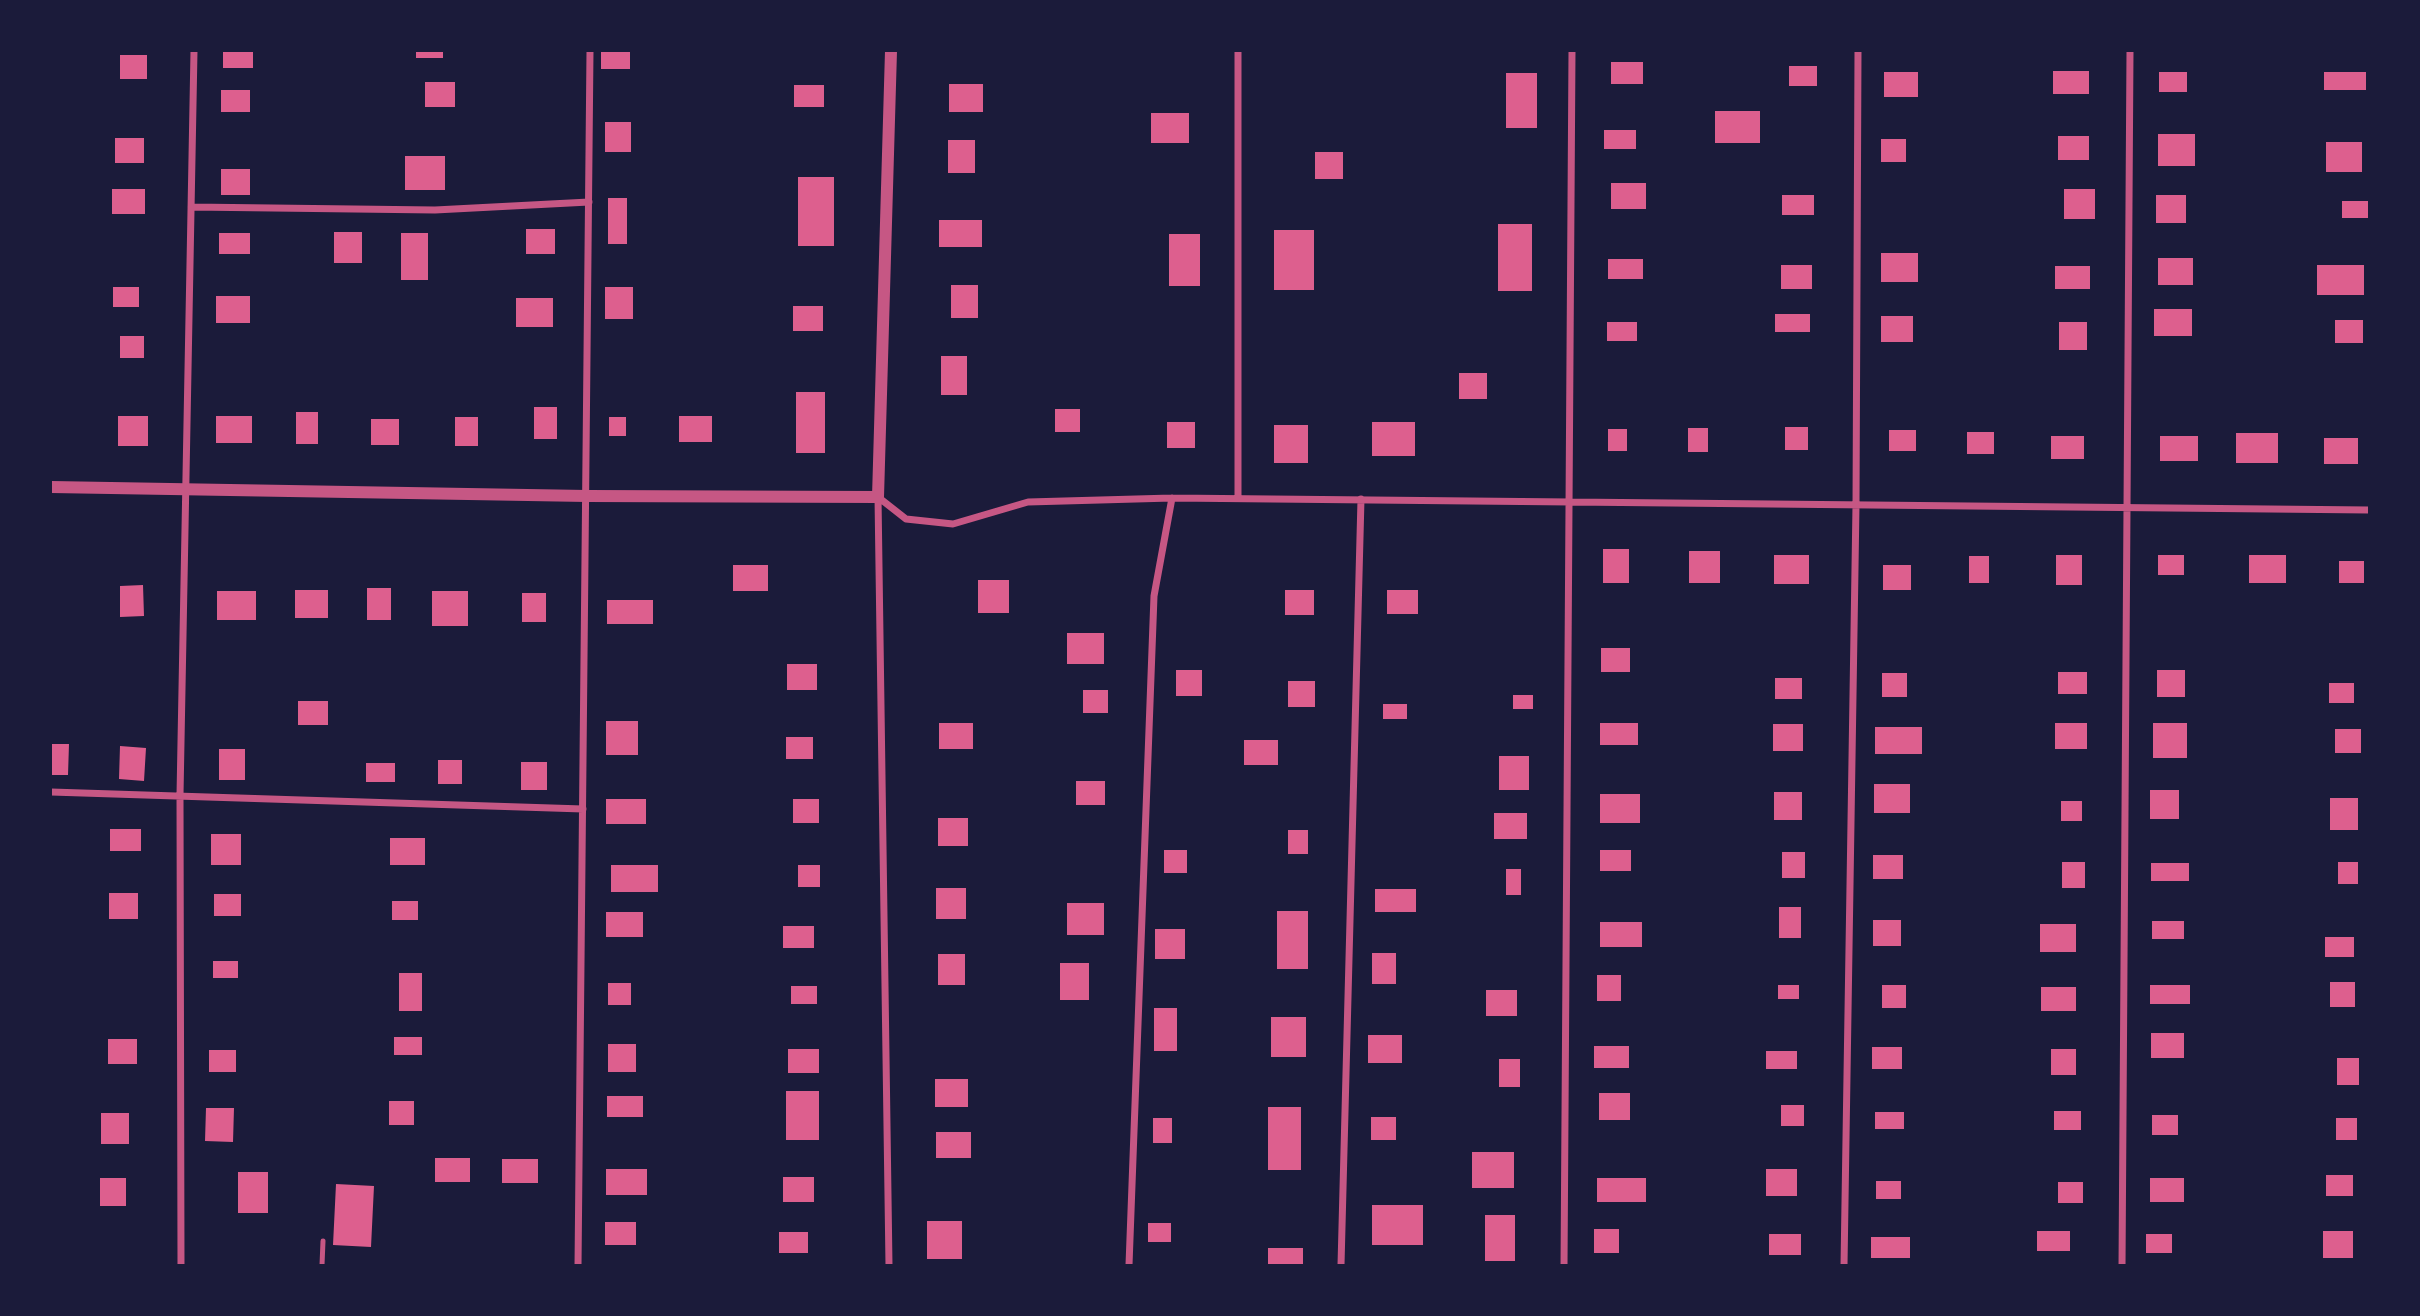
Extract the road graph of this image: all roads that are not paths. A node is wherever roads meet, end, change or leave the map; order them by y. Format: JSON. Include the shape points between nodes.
{"nodes":[{"id":1,"x":194,"y":51,"type":"edge"},
{"id":2,"x":590,"y":51,"type":"edge"},
{"id":3,"x":891,"y":51,"type":"edge"},
{"id":4,"x":1238,"y":51,"type":"edge"},
{"id":5,"x":1572,"y":51,"type":"edge"},
{"id":6,"x":1858,"y":51,"type":"edge"},
{"id":7,"x":2130,"y":51,"type":"edge"},
{"id":8,"x":589,"y":202,"type":"junction"},
{"id":9,"x":191,"y":207,"type":"junction"},
{"id":10,"x":51,"y":487,"type":"edge"},
{"id":11,"x":185,"y":490,"type":"junction"},
{"id":12,"x":587,"y":496,"type":"junction"},
{"id":13,"x":878,"y":497,"type":"junction"},
{"id":14,"x":1172,"y":498,"type":"junction"},
{"id":15,"x":1238,"y":498,"type":"junction"},
{"id":16,"x":1361,"y":499,"type":"junction"},
{"id":17,"x":1568,"y":503,"type":"junction"},
{"id":18,"x":1856,"y":505,"type":"junction"},
{"id":19,"x":2127,"y":508,"type":"junction"},
{"id":20,"x":2369,"y":510,"type":"edge"},
{"id":21,"x":51,"y":792,"type":"edge"},
{"id":22,"x":180,"y":795,"type":"junction"},
{"id":23,"x":583,"y":809,"type":"junction"},
{"id":24,"x":323,"y":1241,"type":"dead end"},
{"id":25,"x":181,"y":1265,"type":"edge"},
{"id":26,"x":322,"y":1265,"type":"edge"},
{"id":27,"x":578,"y":1265,"type":"edge"},
{"id":28,"x":889,"y":1265,"type":"edge"},
{"id":29,"x":1129,"y":1265,"type":"edge"},
{"id":30,"x":1341,"y":1265,"type":"edge"},
{"id":31,"x":1564,"y":1265,"type":"edge"},
{"id":32,"x":1844,"y":1265,"type":"edge"},
{"id":33,"x":2122,"y":1265,"type":"edge"}],
"edges":[{"from":1,"to":9,"type":"street"},
{"from":2,"to":8,"type":"street"},
{"from":3,"to":13,"type":"street"},
{"from":4,"to":15,"type":"street"},
{"from":5,"to":17,"type":"street"},
{"from":6,"to":18,"type":"street"},
{"from":7,"to":19,"type":"street"},
{"from":8,"to":9,"type":"street","via":[[435,210]]},
{"from":8,"to":12,"type":"street"},
{"from":9,"to":11,"type":"street"},
{"from":10,"to":11,"type":"street"},
{"from":11,"to":12,"type":"street"},
{"from":11,"to":22,"type":"street"},
{"from":12,"to":13,"type":"street"},
{"from":12,"to":23,"type":"street"},
{"from":13,"to":14,"type":"street","via":[[906,519],[953,524],[1028,502]]},
{"from":13,"to":28,"type":"street"},
{"from":14,"to":15,"type":"street"},
{"from":14,"to":29,"type":"street","via":[[1154,596]]},
{"from":15,"to":16,"type":"street"},
{"from":16,"to":17,"type":"street"},
{"from":16,"to":30,"type":"street"},
{"from":17,"to":18,"type":"street"},
{"from":17,"to":31,"type":"street"},
{"from":18,"to":19,"type":"street"},
{"from":18,"to":32,"type":"street"},
{"from":19,"to":20,"type":"street"},
{"from":19,"to":33,"type":"street"},
{"from":21,"to":22,"type":"street"},
{"from":22,"to":23,"type":"street"},
{"from":22,"to":25,"type":"street"},
{"from":23,"to":27,"type":"street"},
{"from":24,"to":26,"type":"lane"}]}
